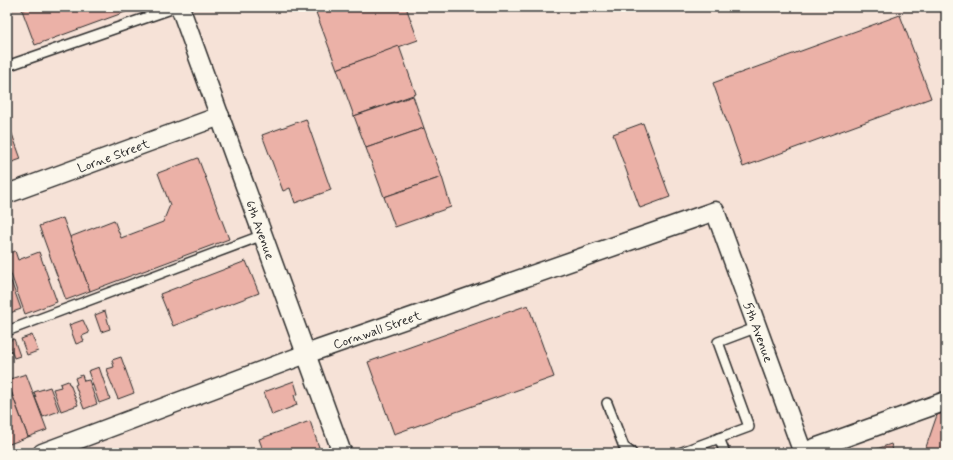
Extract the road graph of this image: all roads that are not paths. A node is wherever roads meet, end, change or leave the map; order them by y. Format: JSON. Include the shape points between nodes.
{"nodes":[{"id":1,"x":177,"y":7,"type":"edge"},
{"id":2,"x":180,"y":7,"type":"edge"},
{"id":3,"x":7,"y":66,"type":"edge"},
{"id":4,"x":220,"y":116,"type":"junction"},
{"id":5,"x":7,"y":194,"type":"edge"},
{"id":6,"x":715,"y":211,"type":"joint"},
{"id":7,"x":263,"y":235,"type":"junction"},
{"id":8,"x":758,"y":327,"type":"junction"},
{"id":9,"x":7,"y":331,"type":"edge"},
{"id":10,"x":306,"y":354,"type":"junction"},
{"id":11,"x":946,"y":401,"type":"edge"},
{"id":12,"x":606,"y":403,"type":"dead end"},
{"id":13,"x":719,"y":438,"type":"junction"},
{"id":14,"x":42,"y":453,"type":"edge"},
{"id":15,"x":342,"y":453,"type":"edge"},
{"id":16,"x":632,"y":453,"type":"edge"},
{"id":17,"x":679,"y":453,"type":"edge"},
{"id":18,"x":725,"y":453,"type":"edge"},
{"id":19,"x":802,"y":453,"type":"edge"}],
"edges":[{"from":1,"to":3,"type":"lane"},
{"from":2,"to":4,"type":"street","name":"6th Avenue"},
{"from":4,"to":5,"type":"street","name":"Lorne Street"},
{"from":4,"to":7,"type":"street","name":"6th Avenue"},
{"from":6,"to":8,"type":"street","name":"5th Avenue"},
{"from":6,"to":10,"type":"street","name":"Cornwall Street"},
{"from":7,"to":9,"type":"lane"},
{"from":7,"to":10,"type":"street","name":"6th Avenue"},
{"from":8,"to":13,"type":"lane","via":[[718,342],[749,426]]},
{"from":8,"to":19,"type":"street","name":"5th Avenue"},
{"from":10,"to":14,"type":"street","name":"Cornwall Street"},
{"from":10,"to":15,"type":"street","name":"6th Avenue"},
{"from":11,"to":19,"type":"street"},
{"from":12,"to":16,"type":"lane","via":[[624,447]]},
{"from":13,"to":17,"type":"lane"},
{"from":13,"to":18,"type":"lane"}]}
